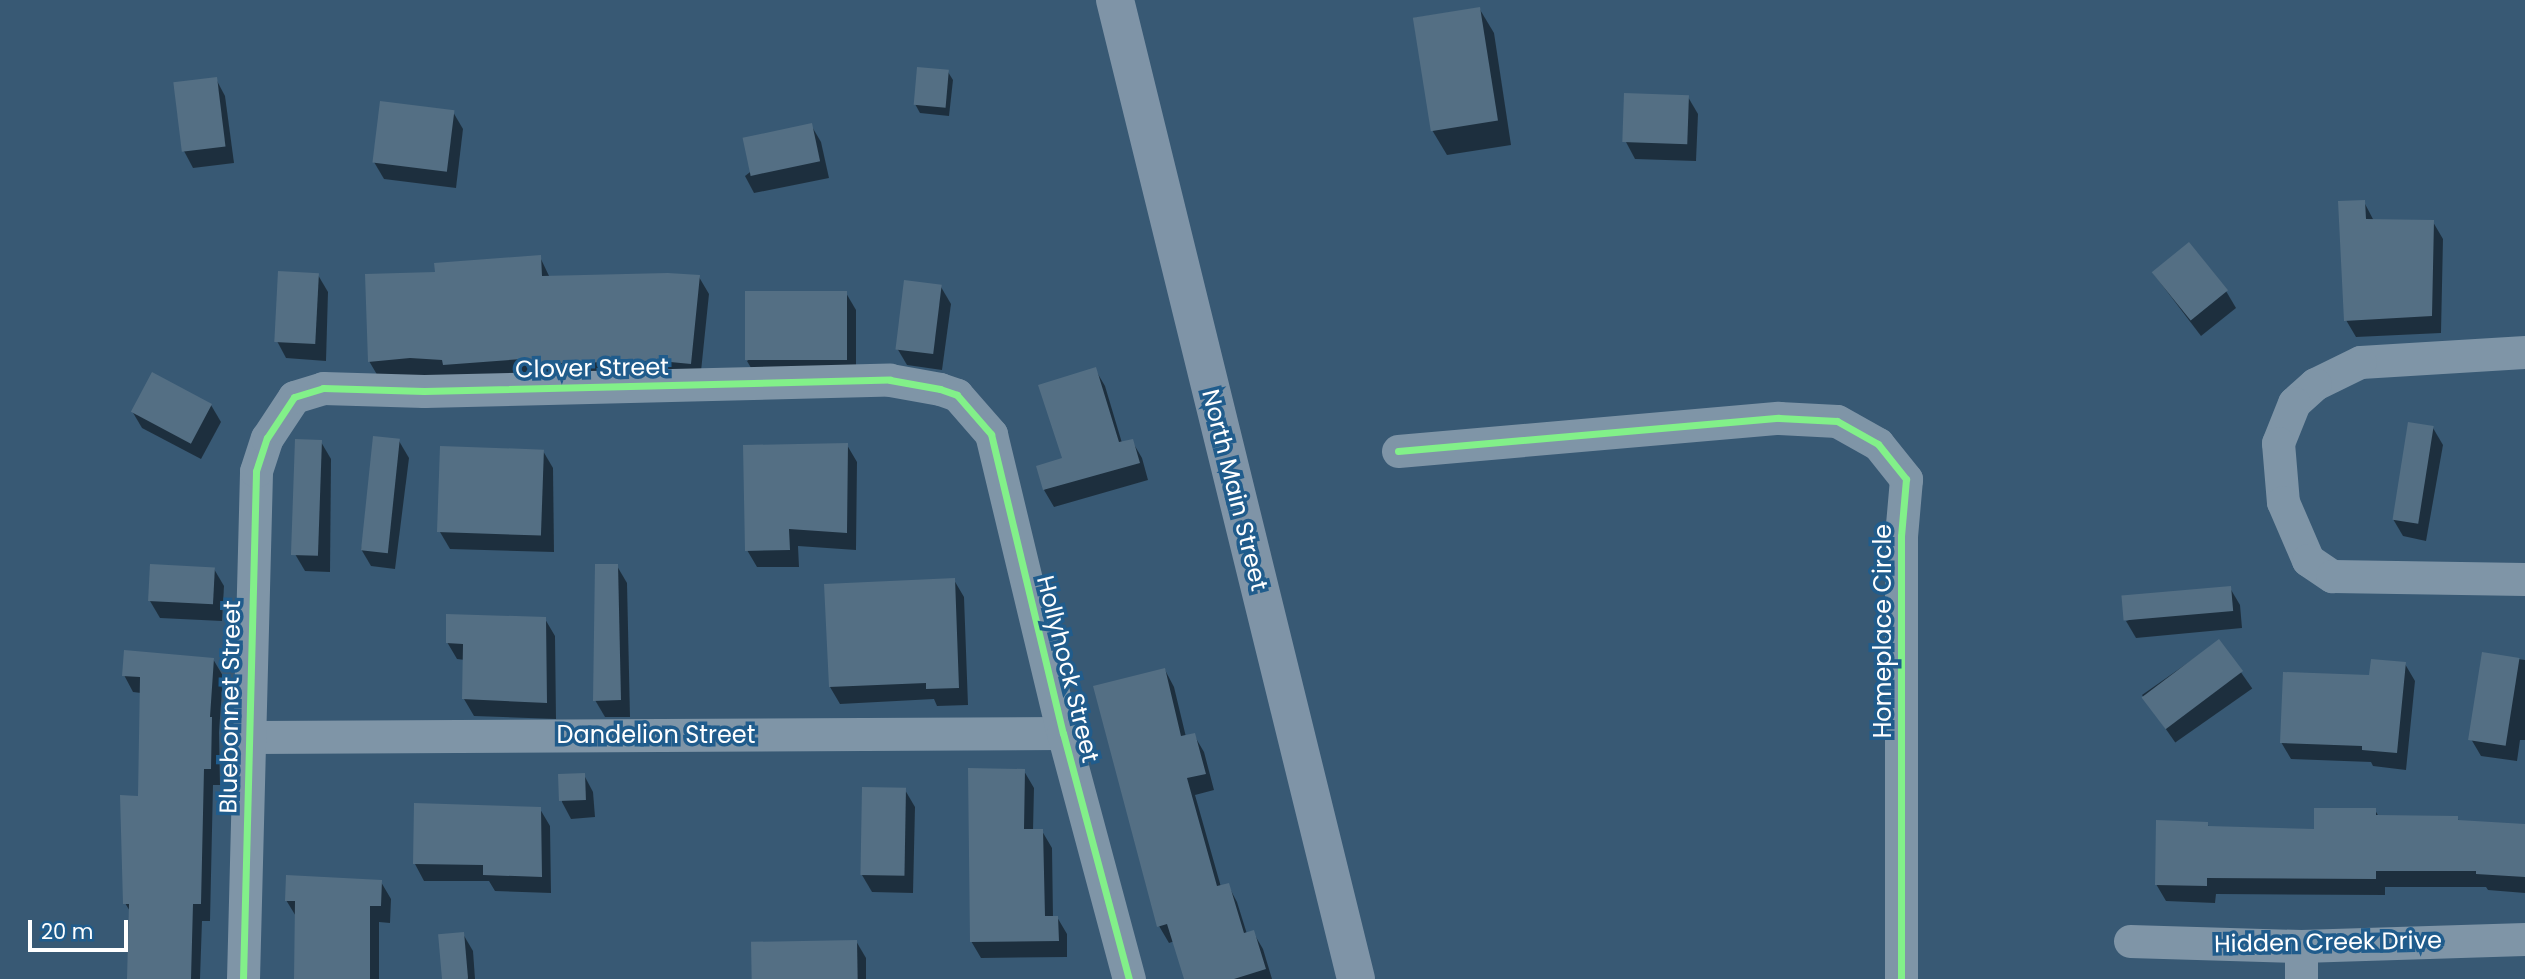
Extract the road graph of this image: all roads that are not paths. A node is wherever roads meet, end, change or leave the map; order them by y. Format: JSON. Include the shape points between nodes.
{"nodes":[{"id":1,"x":1115,"y":0,"type":"edge"},
{"id":2,"x":2525,"y":352,"type":"edge"},
{"id":3,"x":940,"y":389,"type":"joint"},
{"id":4,"x":267,"y":438,"type":"joint"},
{"id":5,"x":1398,"y":452,"type":"dead end"},
{"id":6,"x":2525,"y":579,"type":"edge"},
{"id":7,"x":1063,"y":733,"type":"junction"},
{"id":8,"x":248,"y":737,"type":"junction"},
{"id":9,"x":2525,"y":939,"type":"edge"},
{"id":10,"x":2130,"y":941,"type":"dead end"},
{"id":11,"x":2301,"y":946,"type":"junction"},
{"id":12,"x":243,"y":979,"type":"edge"},
{"id":13,"x":1129,"y":979,"type":"edge"},
{"id":14,"x":1356,"y":979,"type":"edge"},
{"id":15,"x":1901,"y":979,"type":"edge"},
{"id":16,"x":2301,"y":979,"type":"edge"}],
"edges":[{"from":1,"to":14,"type":"main road","name":"North Main Street"},
{"from":2,"to":6,"type":"street","via":[[2360,362],[2315,384],[2294,403],[2278,443],[2283,502],[2308,560],[2332,576]]},
{"from":3,"to":4,"type":"street","name":"Clover Street","via":[[890,380],[424,391],[323,388],[294,397]]},
{"from":3,"to":7,"type":"street","name":"Hollyhock Street","via":[[957,396],[991,434]]},
{"from":4,"to":8,"type":"street","name":"Bluebonnet Street","via":[[256,471]]},
{"from":5,"to":15,"type":"street","name":"Homeplace Circle","via":[[1779,418],[1837,421],[1878,444],[1906,479],[1901,536]]},
{"from":7,"to":8,"type":"street","name":"Dandelion Street"},
{"from":7,"to":13,"type":"street","name":"Hollyhock Street"},
{"from":8,"to":12,"type":"street","name":"Bluebonnet Street"},
{"from":9,"to":11,"type":"street","name":"Hidden Creek Drive"},
{"from":10,"to":11,"type":"street","name":"Hidden Creek Drive"},
{"from":11,"to":16,"type":"street"}]}
